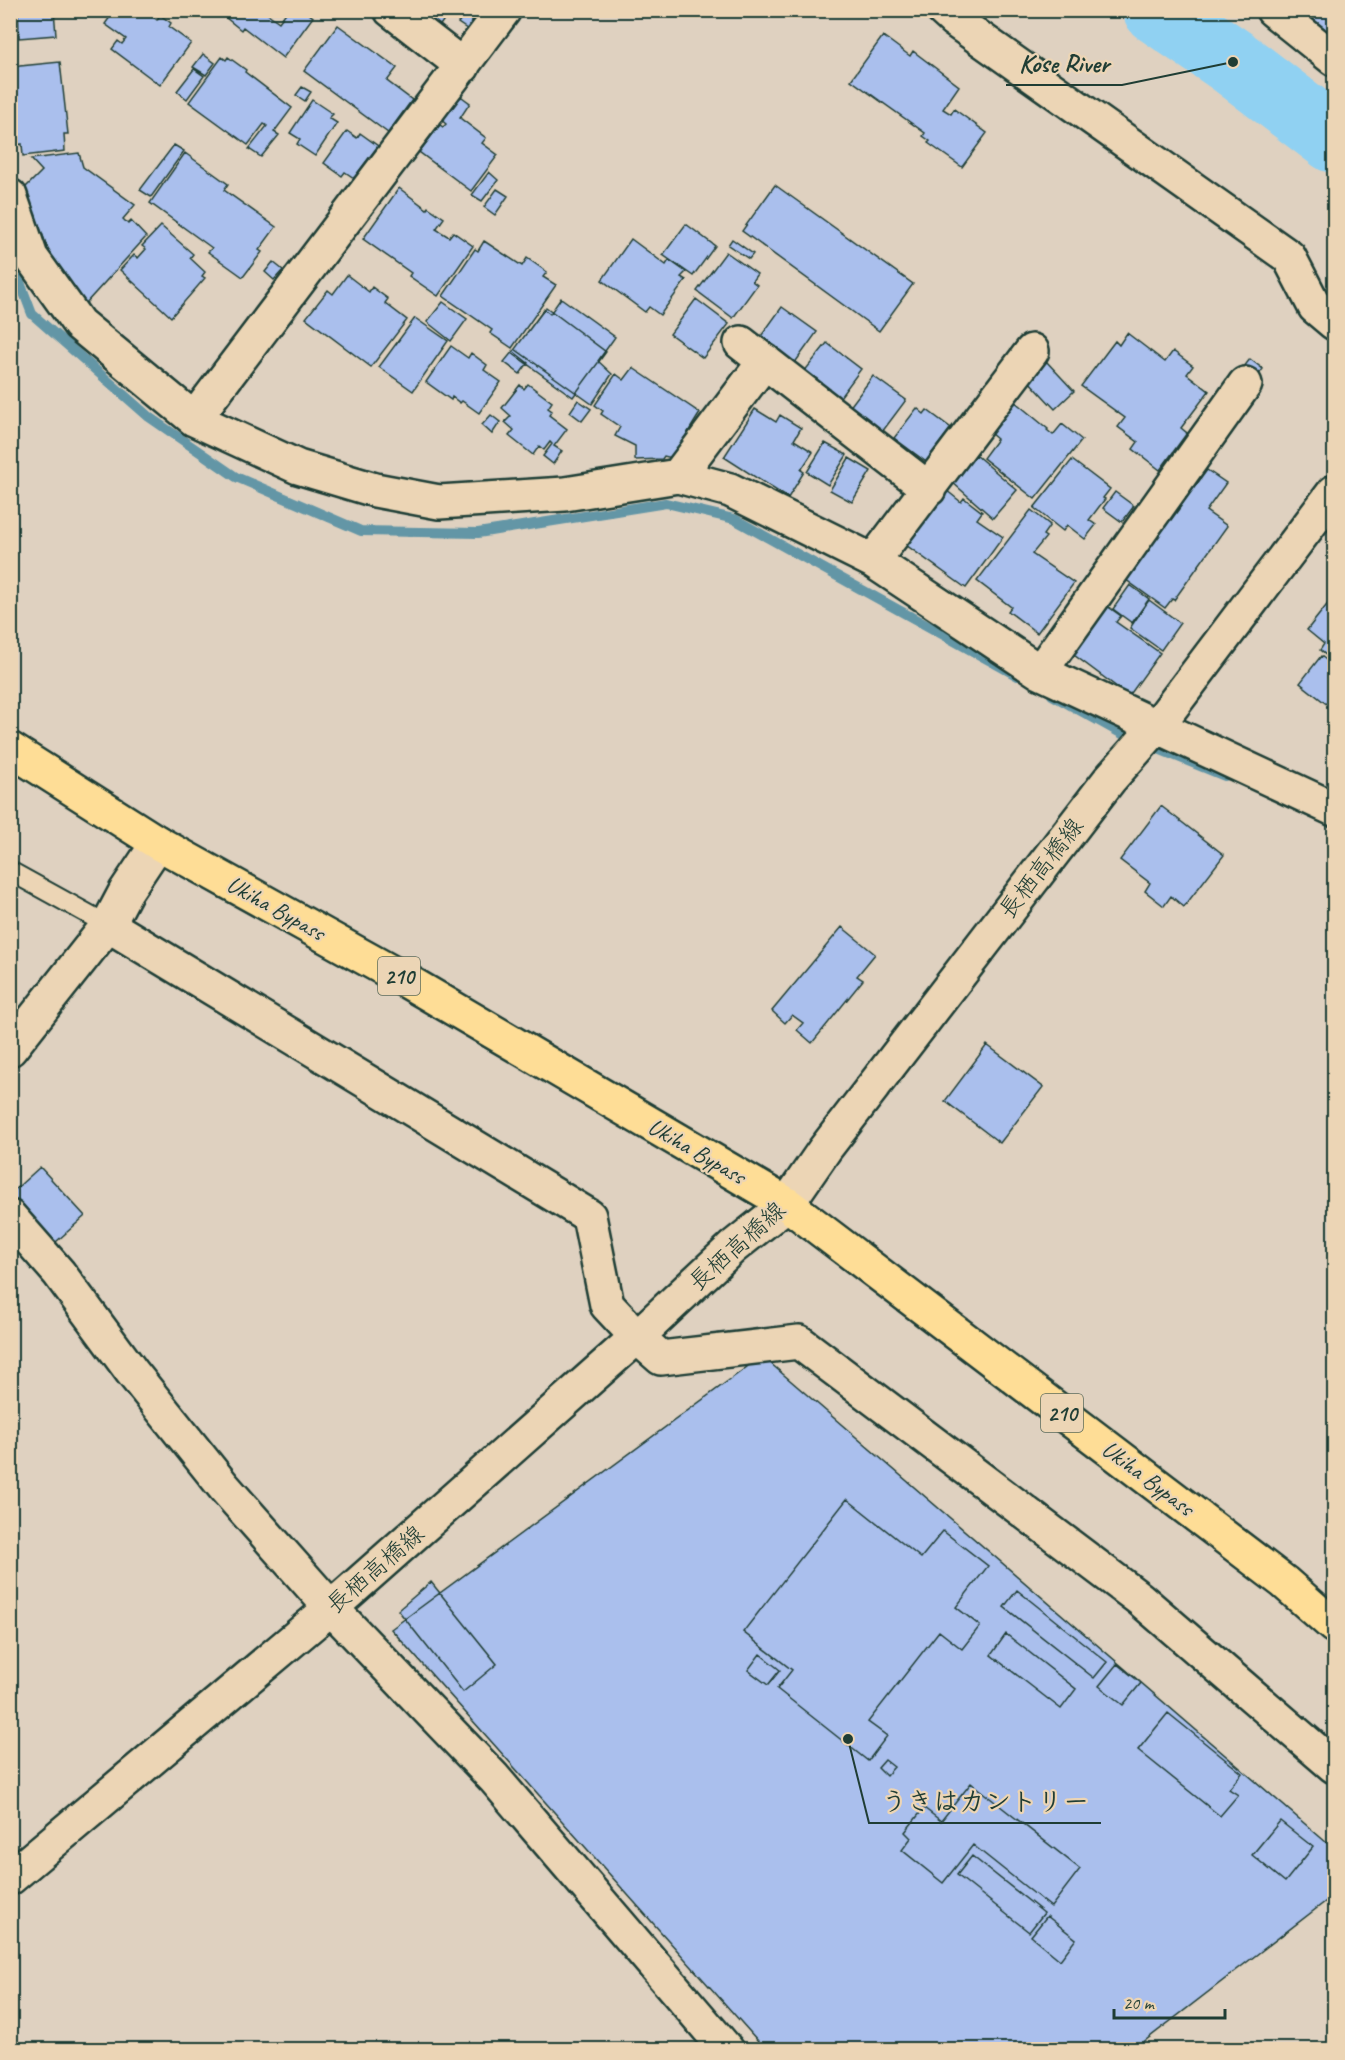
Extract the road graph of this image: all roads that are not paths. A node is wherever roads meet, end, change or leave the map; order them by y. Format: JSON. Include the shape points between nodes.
{"nodes":[{"id":1,"x":391,"y":10,"type":"edge"},
{"id":2,"x":504,"y":10,"type":"edge"},
{"id":3,"x":943,"y":10,"type":"edge"},
{"id":4,"x":1273,"y":10,"type":"edge"},
{"id":5,"x":1335,"y":58,"type":"edge"},
{"id":6,"x":463,"y":66,"type":"junction"},
{"id":7,"x":10,"y":196,"type":"edge"},
{"id":8,"x":1335,"y":323,"type":"edge"},
{"id":9,"x":1032,"y":351,"type":"dead end"},
{"id":10,"x":1245,"y":384,"type":"dead end"},
{"id":11,"x":194,"y":419,"type":"junction"},
{"id":12,"x":678,"y":476,"type":"junction"},
{"id":13,"x":929,"y":489,"type":"junction"},
{"id":14,"x":1335,"y":492,"type":"edge"},
{"id":15,"x":873,"y":561,"type":"junction"},
{"id":16,"x":1040,"y":672,"type":"junction"},
{"id":17,"x":1157,"y":726,"type":"junction"},
{"id":18,"x":10,"y":749,"type":"edge"},
{"id":19,"x":1335,"y":809,"type":"edge"},
{"id":20,"x":158,"y":843,"type":"junction"},
{"id":21,"x":10,"y":871,"type":"edge"},
{"id":22,"x":108,"y":925,"type":"junction"},
{"id":23,"x":10,"y":1048,"type":"edge"},
{"id":24,"x":787,"y":1204,"type":"junction"},
{"id":25,"x":10,"y":1217,"type":"edge"},
{"id":26,"x":637,"y":1337,"type":"junction"},
{"id":27,"x":331,"y":1608,"type":"junction"},
{"id":28,"x":1335,"y":1626,"type":"edge"},
{"id":29,"x":1335,"y":1766,"type":"edge"},
{"id":30,"x":10,"y":1878,"type":"edge"},
{"id":31,"x":727,"y":2049,"type":"edge"}],
"edges":[{"from":1,"to":6,"type":"street"},
{"from":2,"to":6,"type":"street"},
{"from":3,"to":8,"type":"street","via":[[1289,257],[1315,307]]},
{"from":4,"to":5,"type":"street"},
{"from":6,"to":11,"type":"street"},
{"from":7,"to":11,"type":"street","via":[[31,257],[79,324]]},
{"from":9,"to":13,"type":"street"},
{"from":10,"to":16,"type":"street"},
{"from":11,"to":12,"type":"street","via":[[298,467],[375,490],[439,502],[565,494]]},
{"from":12,"to":13,"type":"street","via":[[753,352]]},
{"from":12,"to":15,"type":"street","via":[[730,490]]},
{"from":13,"to":15,"type":"street"},
{"from":14,"to":17,"type":"street","name":"長栖高橋線"},
{"from":15,"to":16,"type":"street"},
{"from":16,"to":17,"type":"street"},
{"from":17,"to":19,"type":"street"},
{"from":17,"to":24,"type":"street","name":"長栖高橋線","via":[[1110,779],[825,1149]]},
{"from":18,"to":20,"type":"highway","name":"Ukiha Bypass","number":"210"},
{"from":20,"to":22,"type":"street"},
{"from":20,"to":24,"type":"highway","name":"Ukiha Bypass","number":"210","via":[[405,980]]},
{"from":21,"to":22,"type":"lane"},
{"from":22,"to":23,"type":"street"},
{"from":22,"to":26,"type":"street","via":[[590,1216],[607,1305]]},
{"from":24,"to":26,"type":"street","name":"長栖高橋線","via":[[733,1247]]},
{"from":24,"to":28,"type":"highway","name":"Ukiha Bypass","number":"210","via":[[1284,1581]]},
{"from":25,"to":27,"type":"street","via":[[59,1273],[224,1487]]},
{"from":26,"to":27,"type":"street","name":"長栖高橋線"},
{"from":26,"to":29,"type":"street","via":[[662,1358],[799,1342],[1140,1599]]},
{"from":27,"to":30,"type":"street","name":"長栖高橋線"},
{"from":27,"to":31,"type":"street","via":[[494,1778]]}]}
